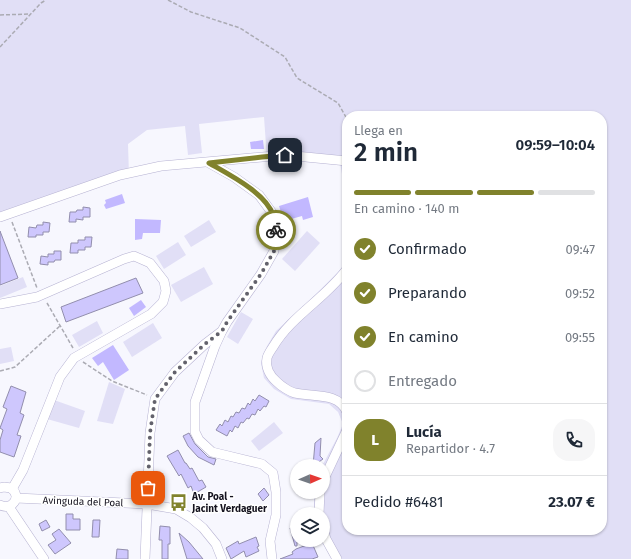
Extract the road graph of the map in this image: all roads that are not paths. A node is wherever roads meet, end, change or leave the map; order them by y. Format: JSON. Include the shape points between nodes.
{"nodes":[{"id":1,"x":342,"y":161,"type":"edge"},
{"id":2,"x":209,"y":163,"type":"junction"},
{"id":3,"x":4,"y":215,"type":"edge"},
{"id":4,"x":342,"y":276,"type":"edge"},
{"id":5,"x":0,"y":304,"type":"edge"},
{"id":6,"x":222,"y":331,"type":"junction"},
{"id":7,"x":342,"y":404,"type":"edge"},
{"id":8,"x":342,"y":441,"type":"edge"},
{"id":9,"x":330,"y":466,"type":"edge"},
{"id":10,"x":0,"y":488,"type":"edge"},
{"id":11,"x":12,"y":489,"type":"junction"},
{"id":12,"x":16,"y":498,"type":"junction"},
{"id":13,"x":147,"y":504,"type":"junction"},
{"id":14,"x":4,"y":506,"type":"edge"},
{"id":15,"x":330,"y":546,"type":"edge"},
{"id":16,"x":44,"y":559,"type":"edge"},
{"id":17,"x":145,"y":559,"type":"edge"},
{"id":18,"x":222,"y":559,"type":"edge"},
{"id":19,"x":272,"y":559,"type":"edge"},
{"id":20,"x":337,"y":559,"type":"edge"}],
"edges":[{"from":1,"to":2,"type":"street","via":[[285,155]]},
{"from":2,"to":3,"type":"street","via":[[161,166],[120,175]]},
{"from":2,"to":6,"type":"street","via":[[259,195],[273,214],[276,234],[274,251]]},
{"from":4,"to":7,"type":"street","via":[[292,323],[267,357],[267,369],[276,382],[294,393],[334,398]]},
{"from":5,"to":11,"type":"street","via":[[41,295],[134,256],[150,263],[164,281],[166,290],[163,302],[151,314],[74,358],[60,377],[23,470]]},
{"from":6,"to":13,"type":"street","via":[[175,372],[155,399],[150,433]]},
{"from":6,"to":19,"type":"street","via":[[195,402],[195,432],[199,440],[212,452],[262,464],[273,473],[276,515],[270,541]]},
{"from":8,"to":9,"type":"street"},
{"from":10,"to":11,"type":"street","via":[[7,486]]},
{"from":11,"to":12,"type":"street"},
{"from":12,"to":13,"type":"street","name":"Avinguda del Poal"},
{"from":12,"to":14,"type":"street","via":[[15,502]]},
{"from":13,"to":17,"type":"street"},
{"from":13,"to":18,"type":"street","name":"Avinguda del Poal","via":[[176,509],[191,518],[216,544]]},
{"from":14,"to":16,"type":"street"},
{"from":15,"to":20,"type":"street"}]}
